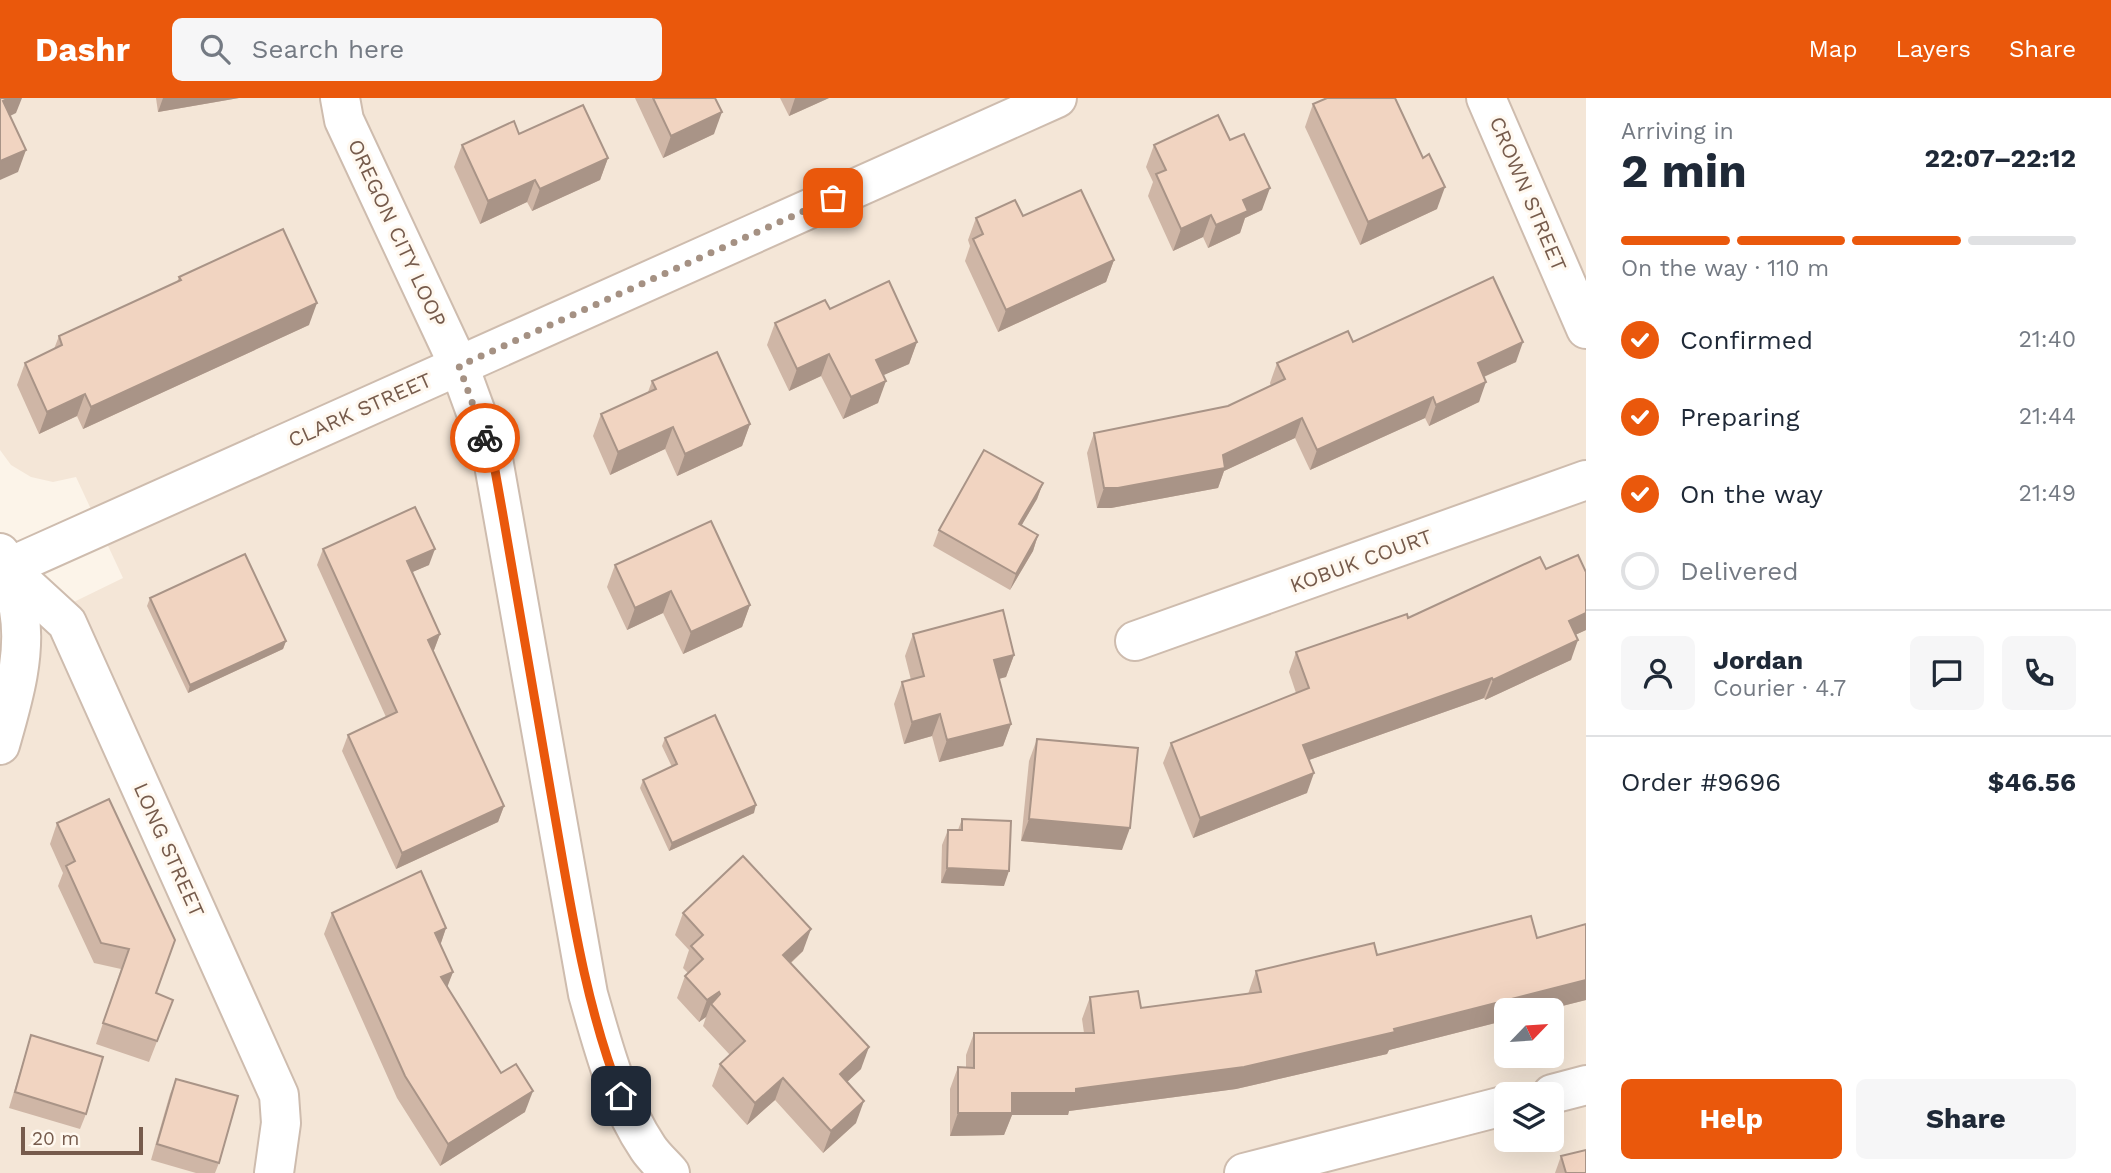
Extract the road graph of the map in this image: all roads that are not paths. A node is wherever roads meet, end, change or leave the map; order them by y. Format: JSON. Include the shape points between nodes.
{"nodes":[{"id":1,"x":340,"y":98,"type":"edge"},
{"id":2,"x":1057,"y":98,"type":"edge"},
{"id":3,"x":1486,"y":98,"type":"edge"},
{"id":4,"x":1586,"y":329,"type":"edge"},
{"id":5,"x":459,"y":366,"type":"junction"},
{"id":6,"x":1586,"y":481,"type":"edge"},
{"id":7,"x":4,"y":560,"type":"edge"},
{"id":8,"x":1135,"y":641,"type":"dead end"},
{"id":9,"x":0,"y":746,"type":"edge"},
{"id":10,"x":1586,"y":1086,"type":"edge"},
{"id":11,"x":1564,"y":1091,"type":"edge"},
{"id":12,"x":1494,"y":1108,"type":"edge"},
{"id":13,"x":274,"y":1173,"type":"edge"},
{"id":14,"x":670,"y":1173,"type":"edge"},
{"id":15,"x":1244,"y":1173,"type":"edge"}],
"edges":[{"from":1,"to":5,"type":"street","name":"OREGON CITY LOOP","via":[[344,120]]},
{"from":2,"to":5,"type":"street","name":"CLARK STREET"},
{"from":3,"to":4,"type":"street","name":"CROWN STREET"},
{"from":5,"to":7,"type":"street","name":"CLARK STREET"},
{"from":5,"to":14,"type":"street","name":"OREGON CITY LOOP","via":[[493,459],[588,994],[607,1061],[630,1117],[648,1149]]},
{"from":6,"to":8,"type":"street","name":"KOBUK COURT"},
{"from":7,"to":9,"type":"street","via":[[19,610],[22,642]]},
{"from":7,"to":13,"type":"street","name":"LONG STREET","via":[[67,623],[279,1094],[281,1123]]},
{"from":10,"to":11,"type":"street"},
{"from":12,"to":15,"type":"street"}]}
